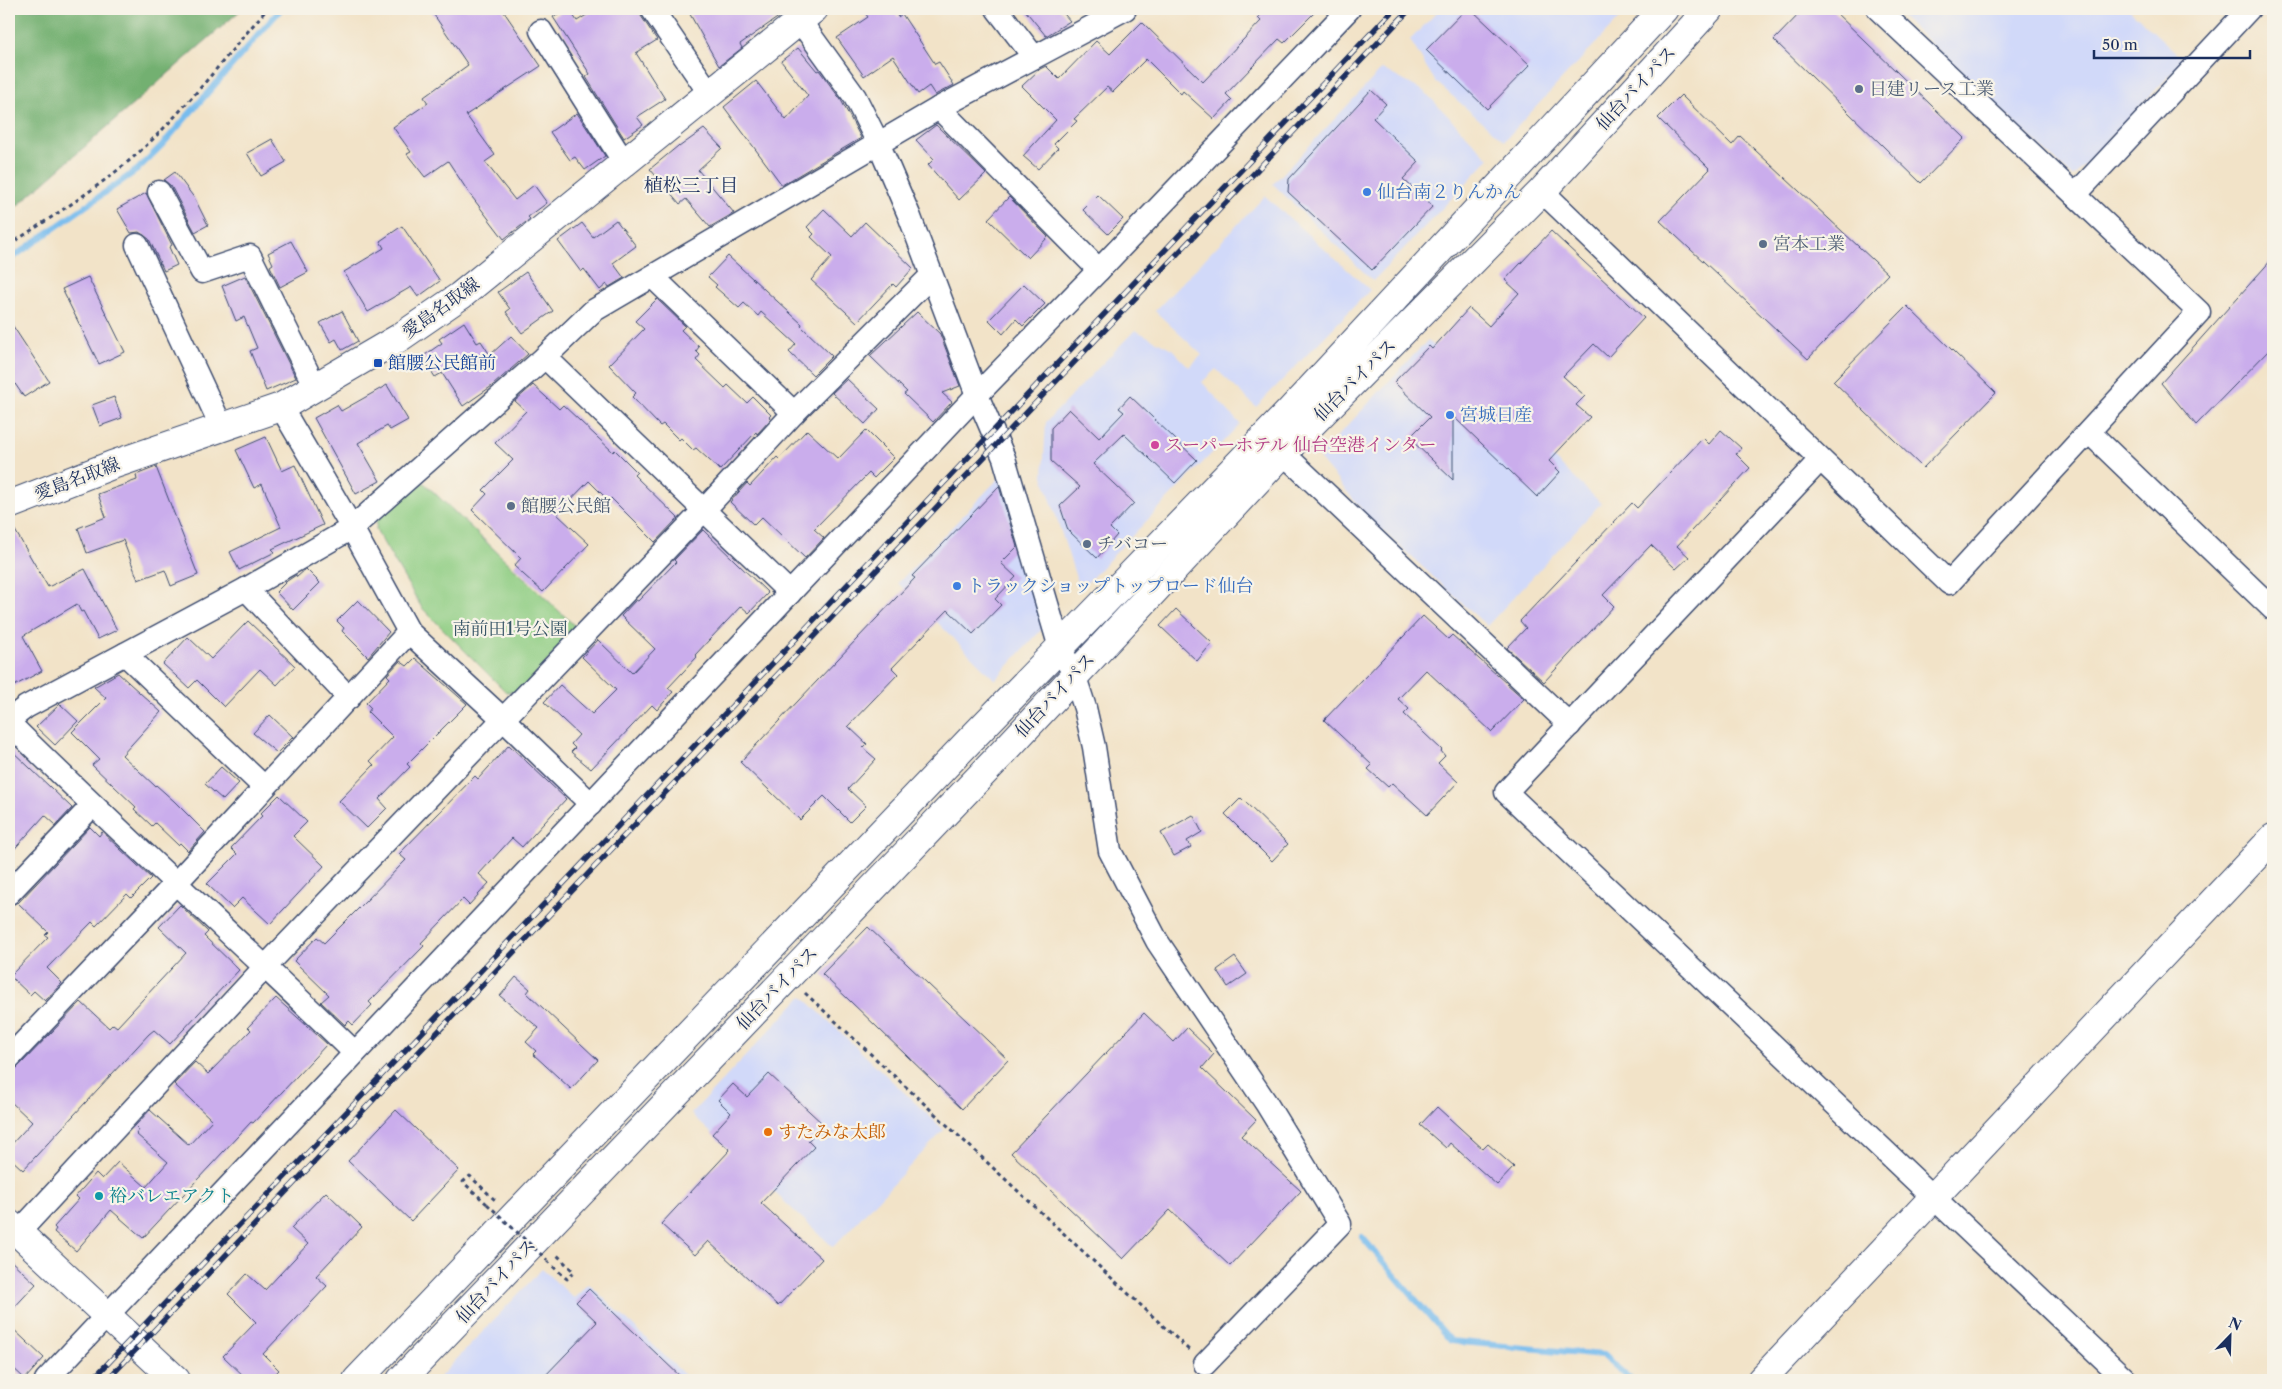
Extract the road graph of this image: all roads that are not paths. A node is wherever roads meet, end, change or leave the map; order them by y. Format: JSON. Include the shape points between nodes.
{"nodes":[{"id":1,"x":652,"y":9,"type":"edge"},
{"id":2,"x":997,"y":9,"type":"edge"},
{"id":3,"x":1124,"y":9,"type":"edge"},
{"id":4,"x":1349,"y":9,"type":"edge"},
{"id":5,"x":1664,"y":9,"type":"edge"},
{"id":6,"x":1709,"y":9,"type":"edge"},
{"id":7,"x":1878,"y":9,"type":"edge"},
{"id":8,"x":2249,"y":9,"type":"edge"},
{"id":9,"x":807,"y":15,"type":"edge"},
{"id":10,"x":541,"y":31,"type":"dead end"},
{"id":11,"x":1034,"y":57,"type":"junction"},
{"id":12,"x":710,"y":94,"type":"junction"},
{"id":13,"x":939,"y":108,"type":"junction"},
{"id":14,"x":878,"y":145,"type":"junction"},
{"id":15,"x":625,"y":164,"type":"junction"},
{"id":16,"x":1542,"y":191,"type":"junction"},
{"id":17,"x":159,"y":192,"type":"dead end"},
{"id":18,"x":2075,"y":195,"type":"junction"},
{"id":19,"x":136,"y":245,"type":"dead end"},
{"id":20,"x":1099,"y":270,"type":"junction"},
{"id":21,"x":931,"y":276,"type":"junction"},
{"id":22,"x":653,"y":277,"type":"junction"},
{"id":23,"x":545,"y":357,"type":"junction"},
{"id":24,"x":315,"y":387,"type":"junction"},
{"id":25,"x":977,"y":395,"type":"junction"},
{"id":26,"x":281,"y":408,"type":"junction"},
{"id":27,"x":794,"y":413,"type":"junction"},
{"id":28,"x":222,"y":428,"type":"junction"},
{"id":29,"x":2089,"y":432,"type":"junction"},
{"id":30,"x":1283,"y":453,"type":"junction"},
{"id":31,"x":1820,"y":460,"type":"junction"},
{"id":32,"x":9,"y":505,"type":"edge"},
{"id":33,"x":705,"y":509,"type":"junction"},
{"id":34,"x":352,"y":528,"type":"junction"},
{"id":35,"x":246,"y":589,"type":"junction"},
{"id":36,"x":790,"y":593,"type":"junction"},
{"id":37,"x":2273,"y":609,"type":"edge"},
{"id":38,"x":409,"y":632,"type":"junction"},
{"id":39,"x":1060,"y":648,"type":"junction"},
{"id":40,"x":125,"y":654,"type":"junction"},
{"id":41,"x":1074,"y":674,"type":"junction"},
{"id":42,"x":349,"y":698,"type":"junction"},
{"id":43,"x":503,"y":719,"type":"junction"},
{"id":44,"x":9,"y":722,"type":"edge"},
{"id":45,"x":1570,"y":725,"type":"junction"},
{"id":46,"x":264,"y":787,"type":"junction"},
{"id":47,"x":591,"y":804,"type":"junction"},
{"id":48,"x":92,"y":806,"type":"junction"},
{"id":49,"x":2273,"y":838,"type":"edge"},
{"id":50,"x":177,"y":882,"type":"junction"},
{"id":51,"x":9,"y":894,"type":"edge"},
{"id":52,"x":266,"y":966,"type":"junction"},
{"id":53,"x":354,"y":1052,"type":"junction"},
{"id":54,"x":9,"y":1058,"type":"edge"},
{"id":55,"x":1933,"y":1198,"type":"junction"},
{"id":56,"x":12,"y":1233,"type":"edge"},
{"id":57,"x":107,"y":1316,"type":"junction"},
{"id":58,"x":1204,"y":1364,"type":"road end"},
{"id":59,"x":46,"y":1380,"type":"edge"},
{"id":60,"x":176,"y":1380,"type":"edge"},
{"id":61,"x":357,"y":1380,"type":"edge"},
{"id":62,"x":401,"y":1380,"type":"edge"},
{"id":63,"x":1761,"y":1380,"type":"edge"},
{"id":64,"x":2126,"y":1380,"type":"edge"}],
"edges":[{"from":1,"to":12,"type":"street"},
{"from":2,"to":11,"type":"street"},
{"from":3,"to":11,"type":"street"},
{"from":4,"to":20,"type":"street"},
{"from":5,"to":39,"type":"main road","name":"仙台バイパス","via":[[1289,412]]},
{"from":6,"to":16,"type":"main road","name":"仙台バイパス"},
{"from":7,"to":18,"type":"street"},
{"from":8,"to":18,"type":"street"},
{"from":9,"to":12,"type":"main road","name":"愛島名取線"},
{"from":9,"to":14,"type":"street","via":[[855,97]]},
{"from":10,"to":15,"type":"street"},
{"from":11,"to":13,"type":"street"},
{"from":12,"to":15,"type":"main road","name":"愛島名取線"},
{"from":13,"to":14,"type":"street"},
{"from":13,"to":20,"type":"street"},
{"from":14,"to":21,"type":"street"},
{"from":14,"to":22,"type":"street"},
{"from":15,"to":24,"type":"main road","name":"愛島名取線","via":[[460,296],[399,338]]},
{"from":16,"to":30,"type":"main road","name":"仙台バイパス"},
{"from":16,"to":31,"type":"street"},
{"from":17,"to":24,"type":"street","via":[[202,272],[250,256]]},
{"from":18,"to":29,"type":"street","via":[[2199,312]]},
{"from":19,"to":28,"type":"street"},
{"from":20,"to":25,"type":"street"},
{"from":21,"to":25,"type":"street"},
{"from":21,"to":27,"type":"street"},
{"from":22,"to":23,"type":"street","via":[[593,311]]},
{"from":22,"to":27,"type":"street"},
{"from":23,"to":33,"type":"street"},
{"from":23,"to":34,"type":"street"},
{"from":24,"to":26,"type":"main road","name":"愛島名取線"},
{"from":25,"to":36,"type":"street"},
{"from":25,"to":39,"type":"street","via":[[1004,458]]},
{"from":26,"to":28,"type":"main road","name":"愛島名取線"},
{"from":26,"to":34,"type":"street"},
{"from":27,"to":33,"type":"street"},
{"from":28,"to":32,"type":"main road","name":"愛島名取線","via":[[112,465]]},
{"from":29,"to":31,"type":"street","via":[[1949,583]]},
{"from":29,"to":37,"type":"street"},
{"from":30,"to":41,"type":"main road","name":"仙台バイパス"},
{"from":30,"to":45,"type":"street"},
{"from":31,"to":45,"type":"street"},
{"from":33,"to":36,"type":"street"},
{"from":33,"to":43,"type":"street"},
{"from":34,"to":35,"type":"street"},
{"from":34,"to":38,"type":"street"},
{"from":35,"to":40,"type":"street"},
{"from":35,"to":42,"type":"street"},
{"from":36,"to":47,"type":"street"},
{"from":38,"to":42,"type":"street"},
{"from":38,"to":43,"type":"street"},
{"from":39,"to":41,"type":"street"},
{"from":39,"to":61,"type":"main road","name":"仙台バイパス","via":[[970,738]]},
{"from":40,"to":44,"type":"street","via":[[26,707]]},
{"from":40,"to":46,"type":"street"},
{"from":41,"to":58,"type":"street","via":[[1094,747],[1110,851],[1157,941],[1266,1103],[1340,1224]]},
{"from":41,"to":62,"type":"main road","name":"仙台バイパス","via":[[995,761]]},
{"from":42,"to":46,"type":"street"},
{"from":43,"to":47,"type":"street"},
{"from":43,"to":52,"type":"street"},
{"from":44,"to":48,"type":"street"},
{"from":45,"to":55,"type":"street","via":[[1506,792]]},
{"from":46,"to":50,"type":"street"},
{"from":47,"to":53,"type":"street"},
{"from":48,"to":50,"type":"street"},
{"from":48,"to":51,"type":"street"},
{"from":49,"to":55,"type":"main road"},
{"from":50,"to":52,"type":"street"},
{"from":50,"to":54,"type":"street"},
{"from":52,"to":53,"type":"street"},
{"from":52,"to":56,"type":"street"},
{"from":53,"to":57,"type":"street"},
{"from":55,"to":63,"type":"main road"},
{"from":55,"to":64,"type":"street"},
{"from":56,"to":57,"type":"main road"},
{"from":57,"to":59,"type":"street"},
{"from":57,"to":60,"type":"main road"}]}
